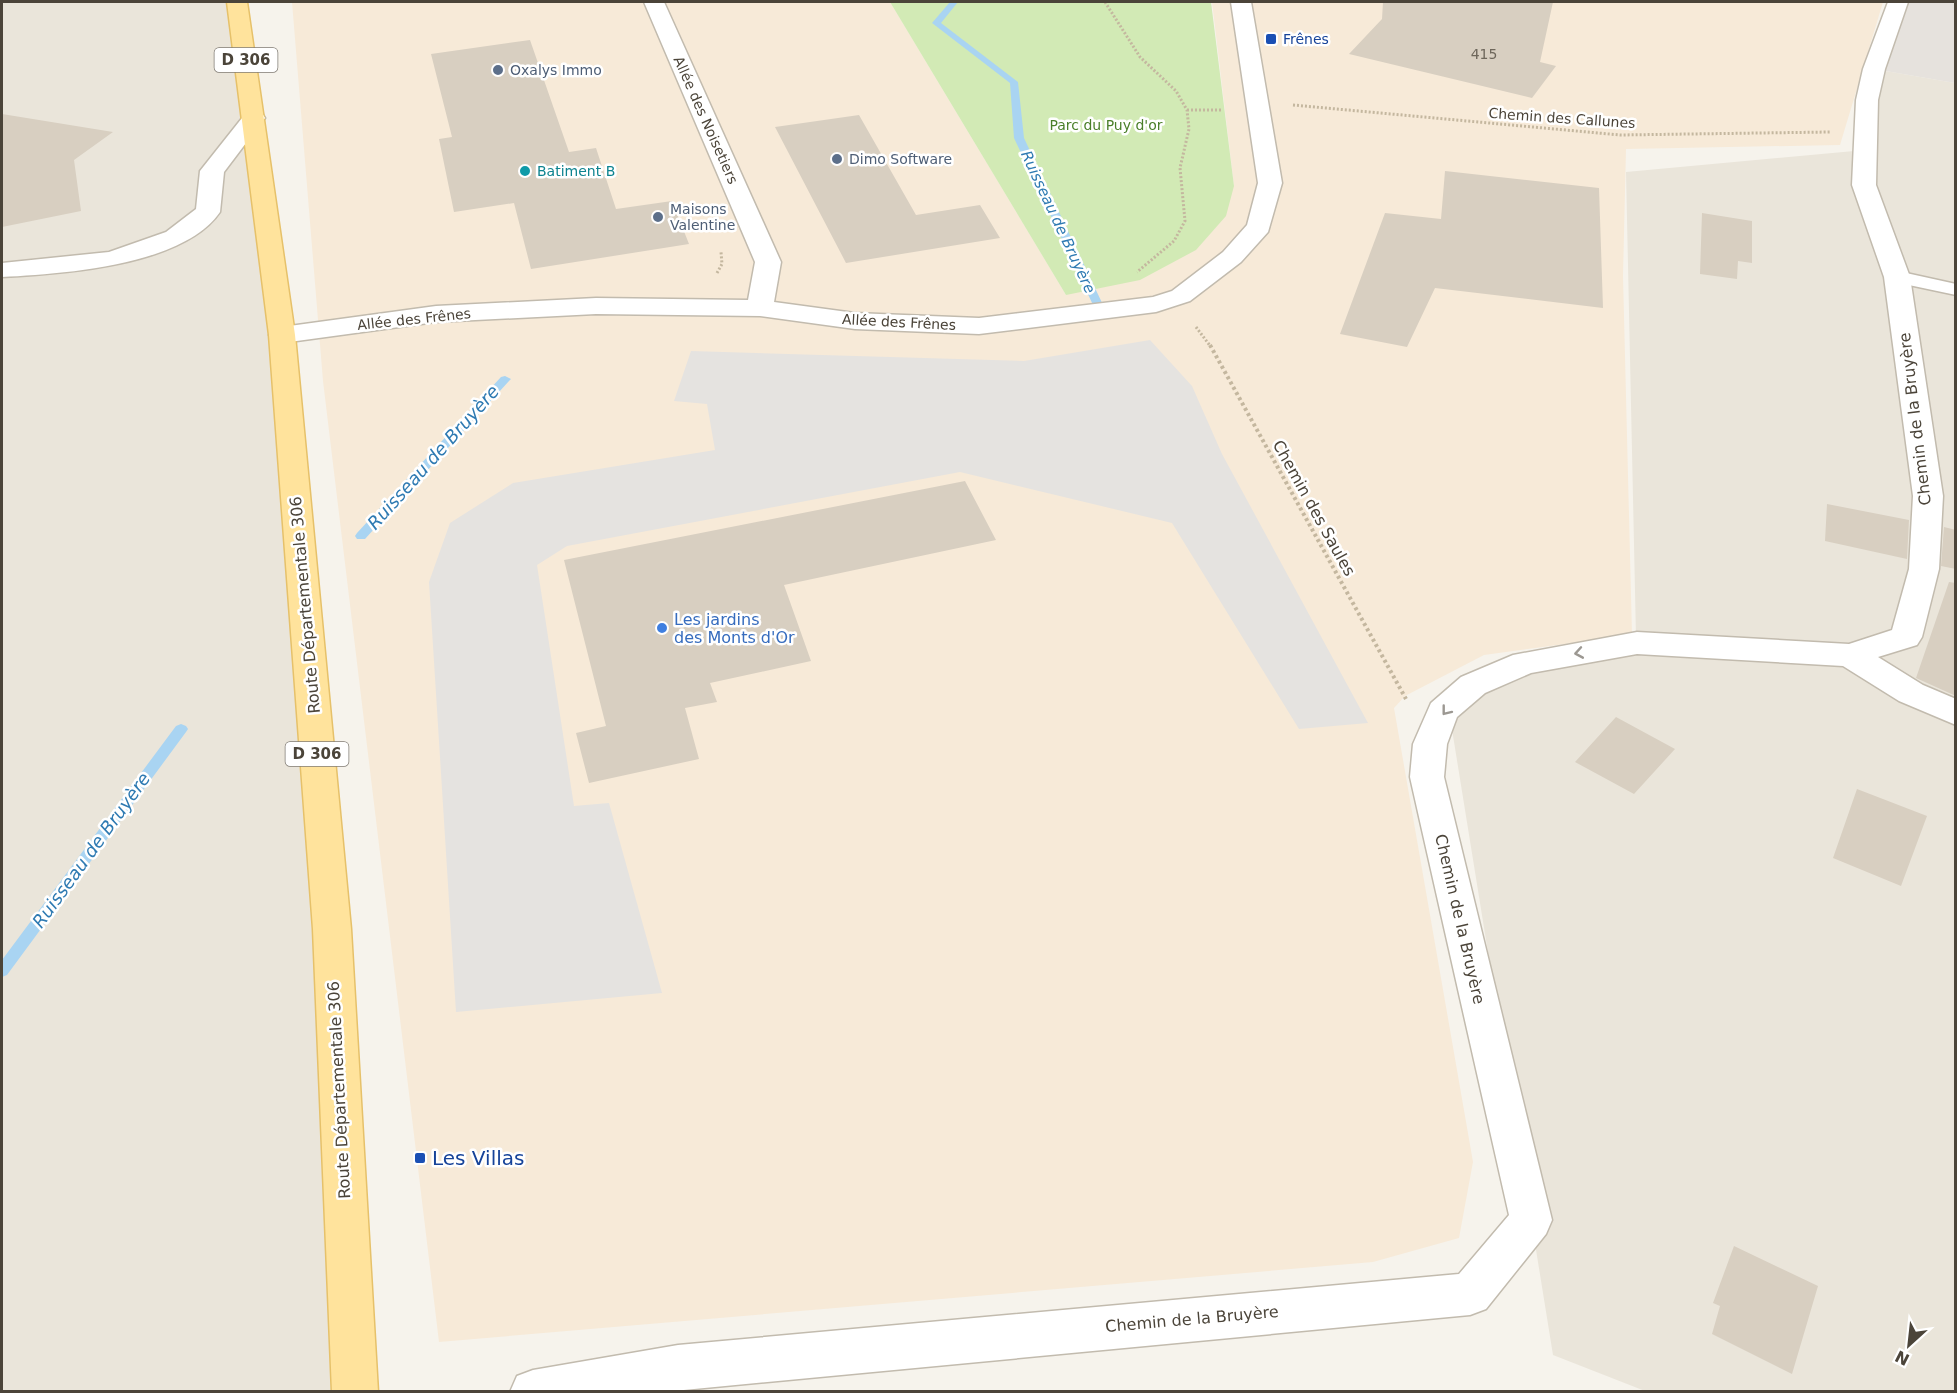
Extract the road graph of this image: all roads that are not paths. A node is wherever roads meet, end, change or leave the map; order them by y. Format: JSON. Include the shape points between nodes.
{"nodes":[{"id":1,"x":237,"y":2,"type":"edge"},
{"id":2,"x":654,"y":2,"type":"edge"},
{"id":3,"x":1241,"y":2,"type":"edge"},
{"id":4,"x":1898,"y":2,"type":"edge"},
{"id":5,"x":254,"y":118,"type":"junction"},
{"id":6,"x":2,"y":270,"type":"edge"},
{"id":7,"x":1897,"y":277,"type":"junction"},
{"id":8,"x":1956,"y":290,"type":"edge"},
{"id":9,"x":760,"y":308,"type":"junction"},
{"id":10,"x":282,"y":335,"type":"junction"},
{"id":11,"x":1850,"y":655,"type":"junction"},
{"id":12,"x":1956,"y":713,"type":"edge"},
{"id":13,"x":355,"y":1392,"type":"edge"},
{"id":14,"x":533,"y":1392,"type":"edge"}],
"edges":[{"from":1,"to":5,"type":"main road","name":"Route Départementale 306","number":"D 306"},
{"from":2,"to":9,"type":"street","name":"Allée des Noisetiers","via":[[768,262]]},
{"from":3,"to":9,"type":"street","name":"Allée des Frênes","via":[[1270,183],[1259,227],[1232,257],[1181,296],[1156,304],[979,326],[855,321]]},
{"from":4,"to":7,"type":"street","name":"Chemin de la Bruyère","via":[[1874,69],[1864,134],[1864,185]]},
{"from":5,"to":6,"type":"street","via":[[212,171],[208,212],[175,237],[113,259]]},
{"from":5,"to":10,"type":"main road","name":"Route Départementale 306","number":"D 306"},
{"from":7,"to":8,"type":"lane"},
{"from":7,"to":11,"type":"street","name":"Chemin de la Bruyère","via":[[1928,495],[1924,569],[1906,637]]},
{"from":9,"to":10,"type":"street","name":"Allée des Frênes","via":[[596,306],[436,314]]},
{"from":10,"to":13,"type":"main road","name":"Route Départementale 306","number":"D 306","via":[[332,929]]},
{"from":11,"to":12,"type":"street","via":[[1911,693]]},
{"from":11,"to":14,"type":"street","name":"Chemin de la Bruyère","one_way":true,"via":[[1637,643],[1524,663],[1473,685],[1443,711],[1430,744],[1427,777],[1531,1220],[1470,1294],[678,1367]]}]}
